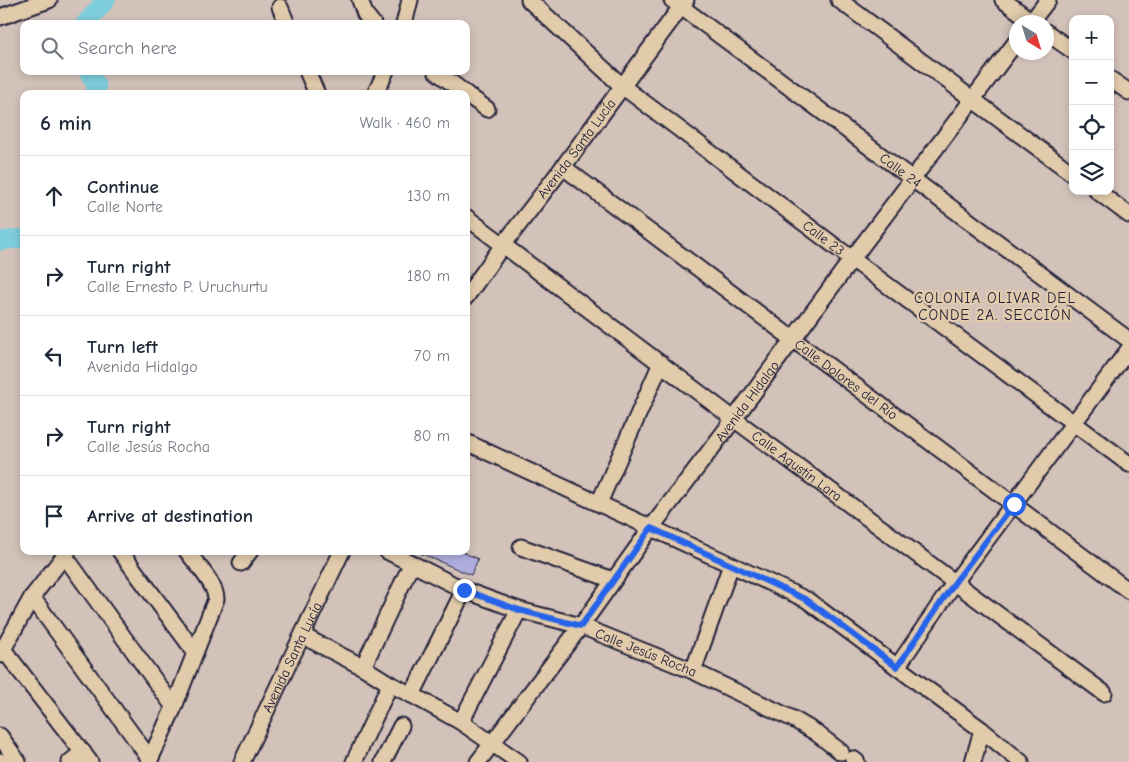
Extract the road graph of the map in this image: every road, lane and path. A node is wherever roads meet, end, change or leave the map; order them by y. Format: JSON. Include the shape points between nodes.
{"nodes":[{"id":1,"x":49,"y":0,"type":"edge"},
{"id":2,"x":360,"y":0,"type":"edge"},
{"id":3,"x":410,"y":0,"type":"edge"},
{"id":4,"x":529,"y":0,"type":"edge"},
{"id":5,"x":839,"y":0,"type":"edge"},
{"id":6,"x":1003,"y":0,"type":"edge"},
{"id":7,"x":1048,"y":0,"type":"edge"},
{"id":8,"x":680,"y":2,"type":"edge"},
{"id":9,"x":280,"y":8,"type":"dead end"},
{"id":10,"x":1023,"y":15,"type":"edge"},
{"id":11,"x":1037,"y":15,"type":"edge"},
{"id":12,"x":0,"y":17,"type":"edge"},
{"id":13,"x":285,"y":20,"type":"edge"},
{"id":14,"x":370,"y":20,"type":"edge"},
{"id":15,"x":405,"y":20,"type":"edge"},
{"id":16,"x":1054,"y":38,"type":"edge"},
{"id":17,"x":1069,"y":48,"type":"edge"},
{"id":18,"x":1009,"y":51,"type":"edge"},
{"id":19,"x":310,"y":75,"type":"edge"},
{"id":20,"x":384,"y":75,"type":"edge"},
{"id":21,"x":441,"y":75,"type":"edge"},
{"id":22,"x":1114,"y":82,"type":"edge"},
{"id":23,"x":622,"y":86,"type":"junction"},
{"id":24,"x":316,"y":90,"type":"edge"},
{"id":25,"x":377,"y":90,"type":"edge"},
{"id":26,"x":461,"y":90,"type":"edge"},
{"id":27,"x":1129,"y":92,"type":"edge"},
{"id":28,"x":470,"y":97,"type":"edge"},
{"id":29,"x":973,"y":99,"type":"junction"},
{"id":30,"x":487,"y":109,"type":"dead end"},
{"id":31,"x":563,"y":167,"type":"junction"},
{"id":32,"x":1069,"y":171,"type":"edge"},
{"id":33,"x":912,"y":179,"type":"junction"},
{"id":34,"x":1101,"y":195,"type":"edge"},
{"id":35,"x":1129,"y":216,"type":"edge"},
{"id":36,"x":470,"y":220,"type":"edge"},
{"id":37,"x":503,"y":245,"type":"junction"},
{"id":38,"x":852,"y":259,"type":"junction"},
{"id":39,"x":470,"y":291,"type":"edge"},
{"id":40,"x":792,"y":340,"type":"junction"},
{"id":41,"x":1129,"y":340,"type":"edge"},
{"id":42,"x":1129,"y":350,"type":"edge"},
{"id":43,"x":661,"y":363,"type":"junction"},
{"id":44,"x":734,"y":420,"type":"junction"},
{"id":45,"x":1075,"y":423,"type":"junction"},
{"id":46,"x":470,"y":444,"type":"edge"},
{"id":47,"x":1129,"y":464,"type":"edge"},
{"id":48,"x":599,"y":503,"type":"junction"},
{"id":49,"x":1014,"y":504,"type":"junction"},
{"id":50,"x":651,"y":528,"type":"junction"},
{"id":51,"x":521,"y":547,"type":"dead end"},
{"id":52,"x":64,"y":555,"type":"edge"},
{"id":53,"x":67,"y":555,"type":"edge"},
{"id":54,"x":123,"y":555,"type":"edge"},
{"id":55,"x":190,"y":555,"type":"edge"},
{"id":56,"x":340,"y":555,"type":"edge"},
{"id":57,"x":394,"y":555,"type":"edge"},
{"id":58,"x":411,"y":564,"type":"junction"},
{"id":59,"x":731,"y":565,"type":"junction"},
{"id":60,"x":613,"y":580,"type":"junction"},
{"id":61,"x":955,"y":582,"type":"junction"},
{"id":62,"x":464,"y":590,"type":"junction"},
{"id":63,"x":1129,"y":591,"type":"edge"},
{"id":64,"x":32,"y":597,"type":"junction"},
{"id":65,"x":519,"y":610,"type":"junction"},
{"id":66,"x":581,"y":626,"type":"junction"},
{"id":67,"x":303,"y":636,"type":"junction"},
{"id":68,"x":2,"y":652,"type":"edge"},
{"id":69,"x":195,"y":652,"type":"junction"},
{"id":70,"x":363,"y":667,"type":"junction"},
{"id":71,"x":897,"y":667,"type":"junction"},
{"id":72,"x":693,"y":671,"type":"junction"},
{"id":73,"x":390,"y":684,"type":"junction"},
{"id":74,"x":1104,"y":693,"type":"dead end"},
{"id":75,"x":412,"y":695,"type":"junction"},
{"id":76,"x":174,"y":707,"type":"junction"},
{"id":77,"x":462,"y":722,"type":"junction"},
{"id":78,"x":401,"y":726,"type":"dead end"},
{"id":79,"x":982,"y":730,"type":"junction"},
{"id":80,"x":0,"y":736,"type":"edge"},
{"id":81,"x":492,"y":743,"type":"junction"},
{"id":82,"x":86,"y":757,"type":"edge"},
{"id":83,"x":850,"y":757,"type":"edge"},
{"id":84,"x":149,"y":760,"type":"edge"},
{"id":85,"x":18,"y":762,"type":"edge"},
{"id":86,"x":70,"y":762,"type":"edge"},
{"id":87,"x":242,"y":762,"type":"edge"},
{"id":88,"x":354,"y":762,"type":"edge"},
{"id":89,"x":383,"y":762,"type":"edge"},
{"id":90,"x":478,"y":762,"type":"edge"},
{"id":91,"x":519,"y":762,"type":"edge"},
{"id":92,"x":973,"y":762,"type":"edge"},
{"id":93,"x":1021,"y":762,"type":"edge"}],
"edges":[{"from":1,"to":12,"type":"street"},
{"from":2,"to":14,"type":"street"},
{"from":3,"to":15,"type":"street"},
{"from":4,"to":23,"type":"street","name":"Calle 23"},
{"from":5,"to":29,"type":"street"},
{"from":6,"to":10,"type":"street"},
{"from":7,"to":11,"type":"street"},
{"from":8,"to":23,"type":"street","name":"Avenida Santa Lucía"},
{"from":8,"to":33,"type":"street","name":"Calle 24"},
{"from":9,"to":13,"type":"street"},
{"from":16,"to":17,"type":"street"},
{"from":18,"to":29,"type":"street","name":"Avenida Hidalgo"},
{"from":19,"to":24,"type":"street"},
{"from":20,"to":25,"type":"street"},
{"from":21,"to":26,"type":"street"},
{"from":22,"to":27,"type":"street"},
{"from":23,"to":31,"type":"street","name":"Avenida Santa Lucía"},
{"from":23,"to":38,"type":"street","name":"Calle 23"},
{"from":28,"to":30,"type":"street"},
{"from":29,"to":32,"type":"street"},
{"from":29,"to":33,"type":"street","name":"Avenida Hidalgo"},
{"from":31,"to":37,"type":"street","name":"Avenida Santa Lucía"},
{"from":31,"to":40,"type":"street","name":"Calle Dolores del Río"},
{"from":33,"to":38,"type":"street","name":"Avenida Hidalgo"},
{"from":33,"to":41,"type":"street","name":"Calle 24"},
{"from":34,"to":35,"type":"street"},
{"from":36,"to":37,"type":"street","name":"Calle Agustín Lara"},
{"from":37,"to":39,"type":"street","name":"Avenida Santa Lucía"},
{"from":37,"to":43,"type":"street","name":"Calle Agustín Lara"},
{"from":38,"to":40,"type":"street","name":"Avenida Hidalgo"},
{"from":38,"to":45,"type":"street","name":"Calle 23"},
{"from":40,"to":44,"type":"street","name":"Avenida Hidalgo"},
{"from":40,"to":49,"type":"street","name":"Calle Dolores del Río"},
{"from":42,"to":45,"type":"street"},
{"from":43,"to":44,"type":"street","name":"Calle Agustín Lara"},
{"from":43,"to":48,"type":"street"},
{"from":44,"to":50,"type":"street","name":"Avenida Hidalgo"},
{"from":44,"to":61,"type":"street","name":"Calle Agustín Lara"},
{"from":45,"to":47,"type":"street","name":"Calle 23"},
{"from":45,"to":49,"type":"street"},
{"from":46,"to":48,"type":"street"},
{"from":48,"to":50,"type":"street"},
{"from":49,"to":61,"type":"street"},
{"from":49,"to":63,"type":"street","name":"Calle Dolores del Río"},
{"from":50,"to":59,"type":"street"},
{"from":50,"to":60,"type":"street","name":"Avenida Hidalgo"},
{"from":51,"to":60,"type":"street"},
{"from":52,"to":64,"type":"street"},
{"from":53,"to":76,"type":"street"},
{"from":54,"to":69,"type":"street"},
{"from":55,"to":69,"type":"street","via":[[216,595],[215,605]]},
{"from":56,"to":67,"type":"street","name":"Avenida Santa Lucía"},
{"from":57,"to":58,"type":"street","name":"Calle Jesús Rocha"},
{"from":58,"to":62,"type":"street","name":"Calle Jesús Rocha"},
{"from":58,"to":70,"type":"street"},
{"from":59,"to":71,"type":"street","via":[[807,600]]},
{"from":59,"to":72,"type":"street"},
{"from":60,"to":66,"type":"street","name":"Avenida Hidalgo"},
{"from":61,"to":71,"type":"street"},
{"from":61,"to":74,"type":"street","name":"Calle Agustín Lara"},
{"from":62,"to":65,"type":"street","name":"Calle Jesús Rocha"},
{"from":62,"to":75,"type":"street"},
{"from":64,"to":68,"type":"street"},
{"from":64,"to":84,"type":"street"},
{"from":65,"to":66,"type":"street","name":"Calle Jesús Rocha"},
{"from":65,"to":77,"type":"street"},
{"from":66,"to":72,"type":"street","name":"Calle Jesús Rocha"},
{"from":66,"to":81,"type":"street","name":"Avenida Hidalgo"},
{"from":67,"to":70,"type":"street"},
{"from":67,"to":87,"type":"street","name":"Avenida Santa Lucía"},
{"from":68,"to":82,"type":"street"},
{"from":69,"to":76,"type":"street"},
{"from":70,"to":73,"type":"street"},
{"from":71,"to":79,"type":"street"},
{"from":72,"to":83,"type":"street","name":"Calle Jesús Rocha","via":[[793,719]]},
{"from":73,"to":75,"type":"street"},
{"from":73,"to":88,"type":"street"},
{"from":75,"to":77,"type":"street"},
{"from":76,"to":84,"type":"street"},
{"from":77,"to":81,"type":"street"},
{"from":78,"to":89,"type":"street"},
{"from":79,"to":92,"type":"street"},
{"from":79,"to":93,"type":"street"},
{"from":80,"to":85,"type":"street"},
{"from":81,"to":90,"type":"street","name":"Avenida Hidalgo"},
{"from":81,"to":91,"type":"street"},
{"from":82,"to":86,"type":"street"}]}
